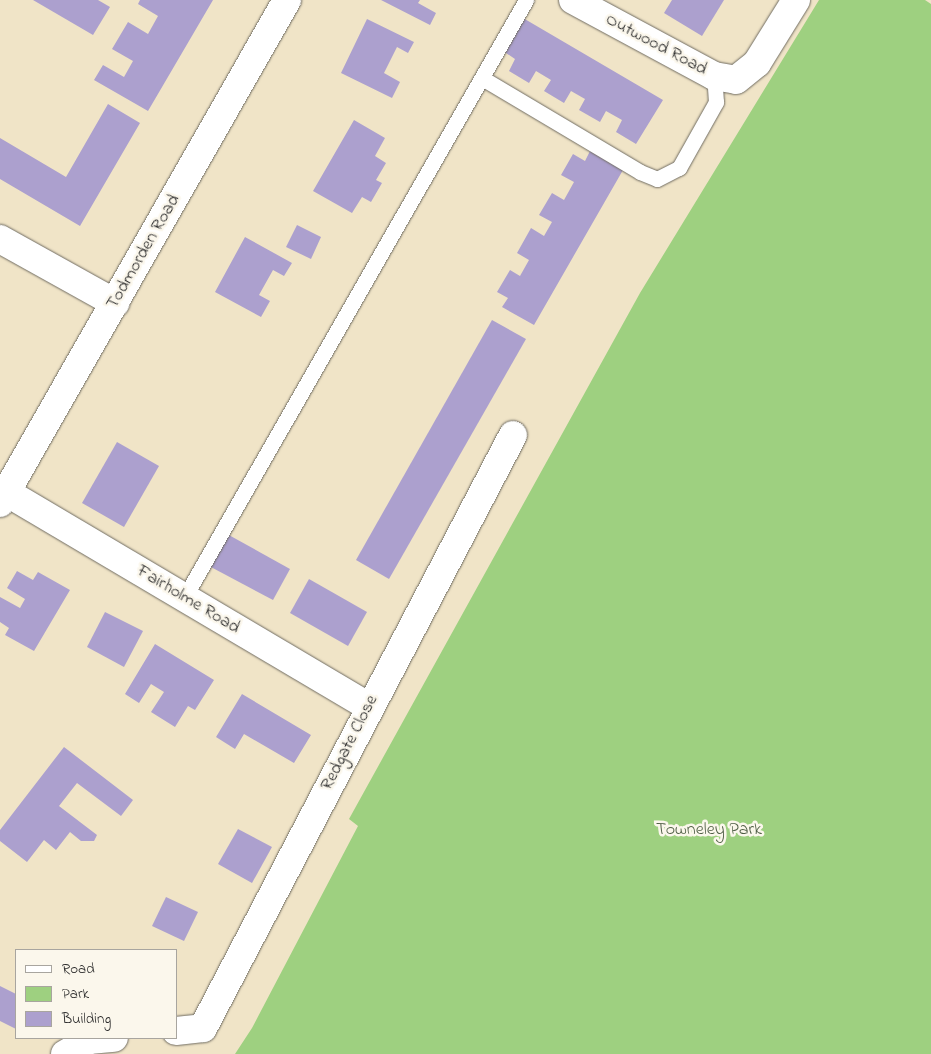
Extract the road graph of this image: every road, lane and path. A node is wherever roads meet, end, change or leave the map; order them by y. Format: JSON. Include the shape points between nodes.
{"nodes":[{"id":1,"x":287,"y":0,"type":"edge"},
{"id":2,"x":526,"y":0,"type":"edge"},
{"id":3,"x":796,"y":0,"type":"edge"},
{"id":4,"x":582,"y":2,"type":"edge"},
{"id":5,"x":714,"y":76,"type":"junction"},
{"id":6,"x":482,"y":78,"type":"junction"},
{"id":7,"x":0,"y":239,"type":"edge"},
{"id":8,"x":115,"y":304,"type":"junction"},
{"id":9,"x":513,"y":435,"type":"dead end"},
{"id":10,"x":3,"y":498,"type":"edge"},
{"id":11,"x":184,"y":598,"type":"junction"},
{"id":12,"x":369,"y":707,"type":"junction"},
{"id":13,"x":178,"y":1031,"type":"edge"},
{"id":14,"x":102,"y":1039,"type":"edge"},
{"id":15,"x":65,"y":1054,"type":"edge"}],
"edges":[{"from":1,"to":8,"type":"main road","name":"Todmorden Road"},
{"from":2,"to":6,"type":"lane"},
{"from":3,"to":5,"type":"main road","via":[[757,63],[736,80]]},
{"from":4,"to":5,"type":"main road","name":"Outwood Road"},
{"from":5,"to":6,"type":"lane","via":[[716,102],[679,168],[657,179]]},
{"from":6,"to":11,"type":"lane"},
{"from":7,"to":8,"type":"main road"},
{"from":8,"to":10,"type":"main road","name":"Todmorden Road"},
{"from":9,"to":12,"type":"main road","name":"Redgate Close"},
{"from":10,"to":11,"type":"main road","name":"Fairholme Road"},
{"from":11,"to":12,"type":"main road","name":"Fairholme Road"},
{"from":12,"to":13,"type":"main road","name":"Redgate Close","via":[[203,1028]]},
{"from":14,"to":15,"type":"main road","via":[[89,1040]]}]}
